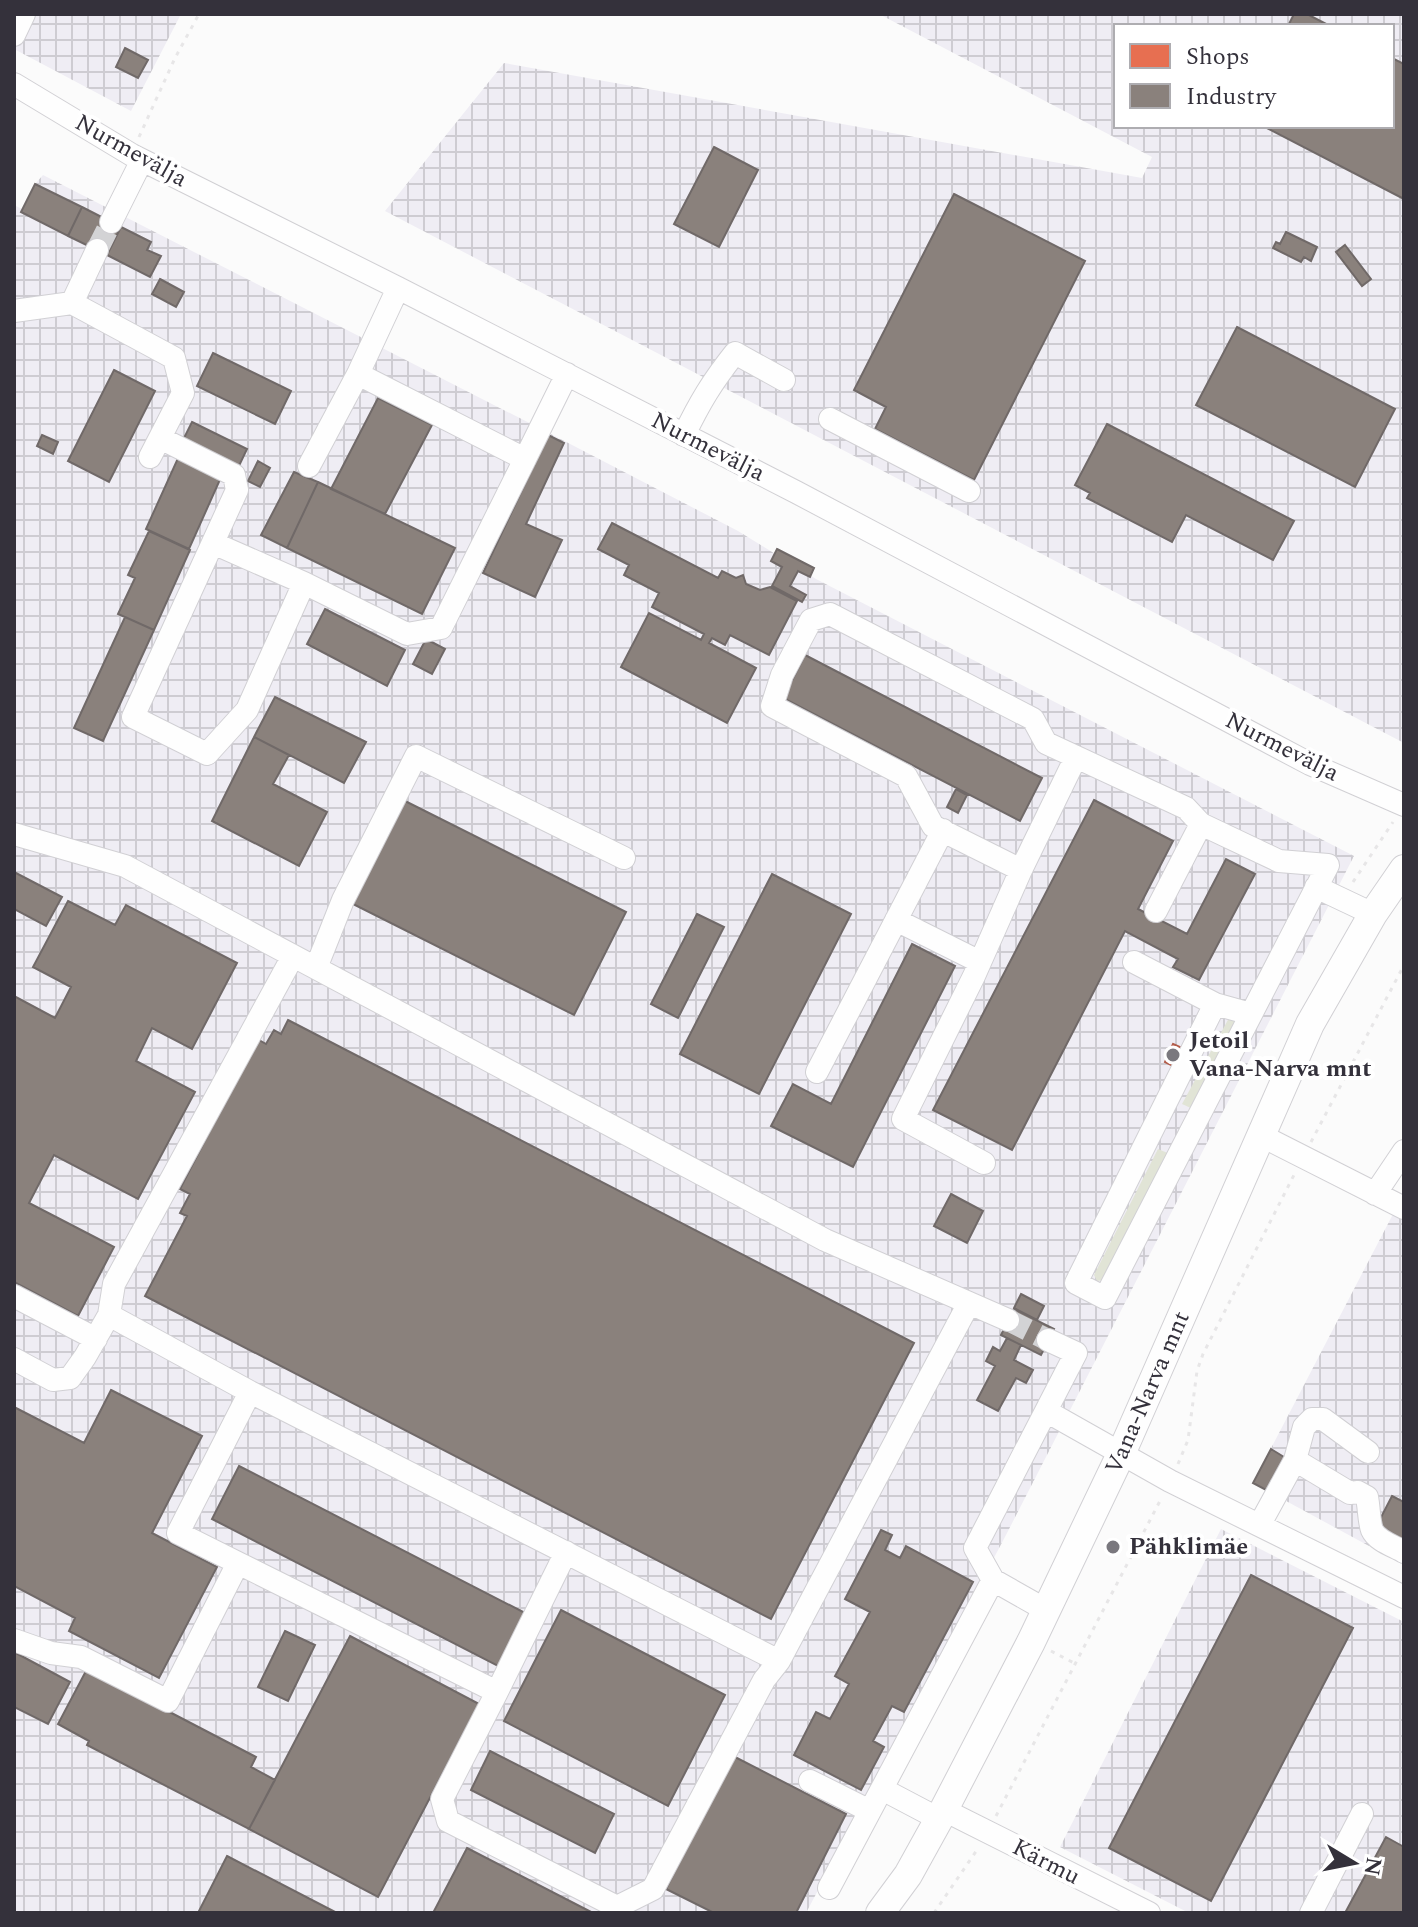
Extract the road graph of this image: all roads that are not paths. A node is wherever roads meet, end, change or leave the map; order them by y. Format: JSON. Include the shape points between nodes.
{"nodes":[{"id":1,"x":24,"y":14,"type":"edge"},
{"id":2,"x":14,"y":35,"type":"edge"},
{"id":3,"x":14,"y":84,"type":"edge"},
{"id":4,"x":137,"y":158,"type":"junction"},
{"id":5,"x":111,"y":222,"type":"tunnel mouth"},
{"id":6,"x":97,"y":250,"type":"tunnel mouth"},
{"id":7,"x":398,"y":288,"type":"junction"},
{"id":8,"x":72,"y":303,"type":"junction"},
{"id":9,"x":14,"y":311,"type":"edge"},
{"id":10,"x":358,"y":374,"type":"junction"},
{"id":11,"x":567,"y":374,"type":"junction"},
{"id":12,"x":784,"y":380,"type":"dead end"},
{"id":13,"x":830,"y":419,"type":"dead end"},
{"id":14,"x":684,"y":435,"type":"junction"},
{"id":15,"x":525,"y":459,"type":"junction"},
{"id":16,"x":309,"y":466,"type":"dead end"},
{"id":17,"x":969,"y":491,"type":"dead end"},
{"id":18,"x":213,"y":543,"type":"junction"},
{"id":19,"x":304,"y":583,"type":"junction"},
{"id":20,"x":1076,"y":757,"type":"junction"},
{"id":21,"x":1401,"y":810,"type":"edge"},
{"id":22,"x":1201,"y":824,"type":"junction"},
{"id":23,"x":943,"y":830,"type":"junction"},
{"id":24,"x":14,"y":834,"type":"edge"},
{"id":25,"x":624,"y":858,"type":"dead end"},
{"id":26,"x":1404,"y":869,"type":"edge"},
{"id":27,"x":1021,"y":870,"type":"junction"},
{"id":28,"x":1316,"y":887,"type":"junction"},
{"id":29,"x":1156,"y":911,"type":"dead end"},
{"id":30,"x":1373,"y":914,"type":"junction"},
{"id":31,"x":896,"y":920,"type":"junction"},
{"id":32,"x":293,"y":956,"type":"junction"},
{"id":33,"x":980,"y":962,"type":"junction"},
{"id":34,"x":1134,"y":962,"type":"dead end"},
{"id":35,"x":316,"y":968,"type":"junction"},
{"id":36,"x":1215,"y":1004,"type":"junction"},
{"id":37,"x":1251,"y":1014,"type":"junction"},
{"id":38,"x":817,"y":1072,"type":"dead end"},
{"id":39,"x":1156,"y":1121,"type":"junction"},
{"id":40,"x":1260,"y":1135,"type":"junction"},
{"id":41,"x":1188,"y":1137,"type":"junction"},
{"id":42,"x":1404,"y":1151,"type":"edge"},
{"id":43,"x":984,"y":1163,"type":"dead end"},
{"id":44,"x":1375,"y":1194,"type":"junction"},
{"id":45,"x":1404,"y":1208,"type":"edge"},
{"id":46,"x":14,"y":1296,"type":"edge"},
{"id":47,"x":969,"y":1303,"type":"junction"},
{"id":48,"x":109,"y":1315,"type":"junction"},
{"id":49,"x":1008,"y":1320,"type":"tunnel mouth"},
{"id":50,"x":96,"y":1339,"type":"junction"},
{"id":51,"x":1048,"y":1340,"type":"tunnel mouth"},
{"id":52,"x":14,"y":1359,"type":"edge"},
{"id":53,"x":250,"y":1392,"type":"junction"},
{"id":54,"x":1046,"y":1411,"type":"junction"},
{"id":55,"x":1368,"y":1452,"type":"dead end"},
{"id":56,"x":1121,"y":1454,"type":"junction"},
{"id":57,"x":1295,"y":1460,"type":"junction"},
{"id":58,"x":1260,"y":1524,"type":"junction"},
{"id":59,"x":566,"y":1552,"type":"junction"},
{"id":60,"x":1404,"y":1552,"type":"edge"},
{"id":61,"x":238,"y":1563,"type":"junction"},
{"id":62,"x":993,"y":1580,"type":"junction"},
{"id":63,"x":1404,"y":1597,"type":"edge"},
{"id":64,"x":1046,"y":1610,"type":"junction"},
{"id":65,"x":14,"y":1640,"type":"edge"},
{"id":66,"x":779,"y":1661,"type":"junction"},
{"id":67,"x":497,"y":1692,"type":"junction"},
{"id":68,"x":810,"y":1781,"type":"dead end"},
{"id":69,"x":882,"y":1789,"type":"junction"},
{"id":70,"x":870,"y":1811,"type":"junction"},
{"id":71,"x":942,"y":1814,"type":"junction"},
{"id":72,"x":1362,"y":1814,"type":"dead end"},
{"id":73,"x":829,"y":1888,"type":"dead end"},
{"id":74,"x":880,"y":1913,"type":"edge"},
{"id":75,"x":1149,"y":1913,"type":"edge"},
{"id":76,"x":1311,"y":1913,"type":"edge"}],
"edges":[{"from":1,"to":2,"type":"street"},
{"from":3,"to":4,"type":"street","name":"Nurmevälja"},
{"from":4,"to":5,"type":"street"},
{"from":4,"to":7,"type":"street","name":"Nurmevälja"},
{"from":6,"to":8,"type":"street"},
{"from":7,"to":10,"type":"street"},
{"from":7,"to":11,"type":"street","name":"Nurmevälja"},
{"from":8,"to":9,"type":"street"},
{"from":8,"to":18,"type":"street","via":[[174,358],[183,393],[155,447],[234,475],[237,490]]},
{"from":10,"to":15,"type":"street"},
{"from":10,"to":16,"type":"street"},
{"from":11,"to":14,"type":"street","name":"Nurmevälja"},
{"from":11,"to":15,"type":"street"},
{"from":12,"to":14,"type":"street","via":[[735,353],[712,381]]},
{"from":13,"to":17,"type":"street"},
{"from":14,"to":21,"type":"street","name":"Nurmevälja"},
{"from":15,"to":19,"type":"street","via":[[441,628],[407,634]]},
{"from":18,"to":19,"type":"street"},
{"from":18,"to":19,"type":"street","via":[[133,717],[207,754],[247,710]]},
{"from":20,"to":22,"type":"street","via":[[1186,808]]},
{"from":20,"to":23,"type":"street","via":[[1046,743],[1033,719],[830,614],[811,620],[772,706],[906,776],[933,826]]},
{"from":20,"to":27,"type":"street"},
{"from":22,"to":28,"type":"street","via":[[1279,861],[1328,865]]},
{"from":22,"to":29,"type":"street"},
{"from":23,"to":27,"type":"street"},
{"from":23,"to":31,"type":"street"},
{"from":24,"to":32,"type":"street","via":[[125,866]]},
{"from":25,"to":35,"type":"street","via":[[416,756],[343,900]]},
{"from":26,"to":30,"type":"main road","name":"Vana-Narva mnt"},
{"from":27,"to":33,"type":"street"},
{"from":28,"to":30,"type":"street"},
{"from":28,"to":37,"type":"street"},
{"from":30,"to":40,"type":"main road","name":"Vana-Narva mnt","via":[[1310,1024]]},
{"from":31,"to":33,"type":"street"},
{"from":31,"to":38,"type":"street"},
{"from":32,"to":35,"type":"street"},
{"from":32,"to":48,"type":"street","via":[[114,1284]]},
{"from":33,"to":43,"type":"street","via":[[903,1119]]},
{"from":34,"to":36,"type":"street"},
{"from":35,"to":47,"type":"street","via":[[825,1240]]},
{"from":36,"to":37,"type":"street"},
{"from":36,"to":39,"type":"street"},
{"from":37,"to":41,"type":"street"},
{"from":39,"to":41,"type":"street"},
{"from":39,"to":41,"type":"street","via":[[1076,1283],[1105,1298]]},
{"from":40,"to":44,"type":"street"},
{"from":40,"to":56,"type":"main road","name":"Vana-Narva mnt"},
{"from":42,"to":44,"type":"street"},
{"from":44,"to":45,"type":"street"},
{"from":46,"to":50,"type":"street"},
{"from":47,"to":49,"type":"street"},
{"from":47,"to":66,"type":"street"},
{"from":48,"to":50,"type":"street"},
{"from":48,"to":53,"type":"street"},
{"from":50,"to":52,"type":"street","via":[[70,1378],[53,1380]]},
{"from":51,"to":54,"type":"street","via":[[1076,1353]]},
{"from":53,"to":59,"type":"street"},
{"from":53,"to":61,"type":"street","via":[[178,1533]]},
{"from":54,"to":56,"type":"street"},
{"from":54,"to":62,"type":"street","via":[[975,1548]]},
{"from":55,"to":57,"type":"street","via":[[1323,1419],[1312,1419],[1304,1427]]},
{"from":56,"to":58,"type":"street"},
{"from":56,"to":64,"type":"main road","name":"Vana-Narva mnt"},
{"from":57,"to":58,"type":"street"},
{"from":57,"to":60,"type":"street","via":[[1350,1493],[1367,1497],[1371,1528]]},
{"from":58,"to":63,"type":"street"},
{"from":59,"to":66,"type":"street"},
{"from":59,"to":67,"type":"street"},
{"from":61,"to":65,"type":"street","via":[[168,1701],[81,1657]]},
{"from":61,"to":67,"type":"street"},
{"from":62,"to":64,"type":"street"},
{"from":62,"to":69,"type":"street"},
{"from":64,"to":71,"type":"main road","name":"Vana-Narva mnt"},
{"from":66,"to":67,"type":"street","via":[[653,1889],[617,1907],[448,1821],[442,1799]]},
{"from":68,"to":70,"type":"street"},
{"from":69,"to":70,"type":"street"},
{"from":69,"to":71,"type":"street","name":"Kärmu"},
{"from":70,"to":73,"type":"street"},
{"from":71,"to":74,"type":"main road","name":"Vana-Narva mnt"},
{"from":71,"to":75,"type":"street","name":"Kärmu"},
{"from":72,"to":76,"type":"street"}]}
